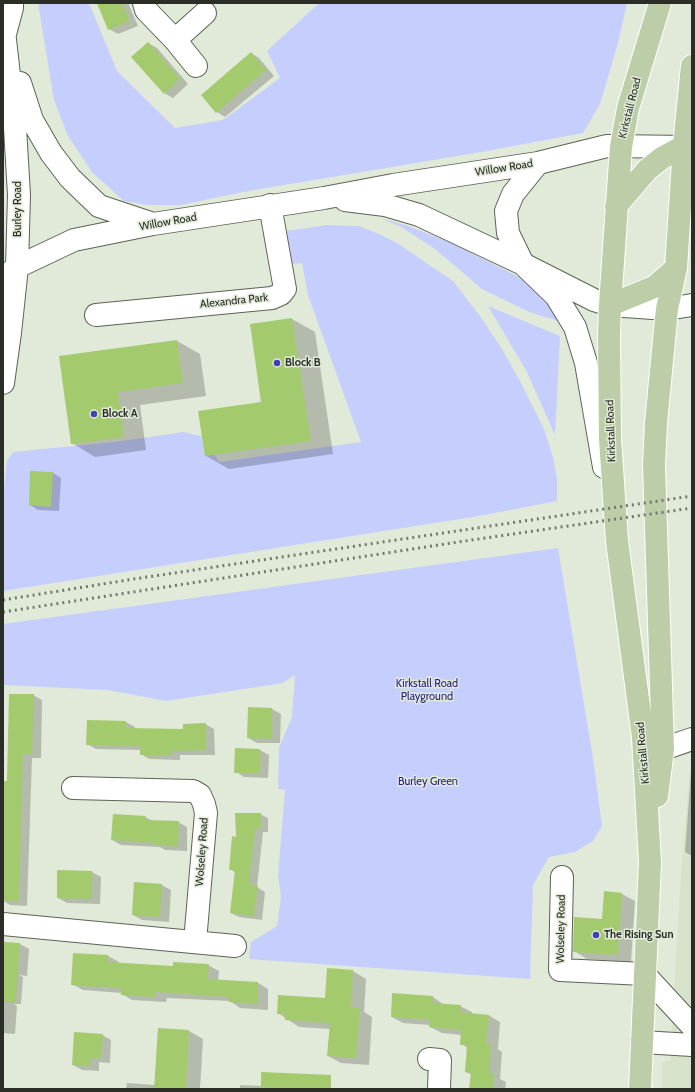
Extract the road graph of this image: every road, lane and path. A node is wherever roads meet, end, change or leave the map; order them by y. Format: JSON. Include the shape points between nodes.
{"nodes":[{"id":1,"x":12,"y":3,"type":"edge"},
{"id":2,"x":144,"y":3,"type":"edge"},
{"id":3,"x":660,"y":3,"type":"edge"},
{"id":4,"x":205,"y":13,"type":"dead end"},
{"id":5,"x":4,"y":28,"type":"edge"},
{"id":6,"x":175,"y":40,"type":"junction"},
{"id":7,"x":196,"y":66,"type":"dead end"},
{"id":8,"x":692,"y":66,"type":"edge"},
{"id":9,"x":688,"y":146,"type":"edge"},
{"id":10,"x":621,"y":147,"type":"junction"},
{"id":11,"x":538,"y":163,"type":"junction"},
{"id":12,"x":324,"y":198,"type":"junction"},
{"id":13,"x":270,"y":205,"type":"junction"},
{"id":14,"x":616,"y":206,"type":"junction"},
{"id":15,"x":153,"y":224,"type":"junction"},
{"id":16,"x":523,"y":264,"type":"junction"},
{"id":17,"x":676,"y":268,"type":"junction"},
{"id":18,"x":10,"y":272,"type":"edge"},
{"id":19,"x":610,"y":305,"type":"junction"},
{"id":20,"x":692,"y":305,"type":"edge"},
{"id":21,"x":667,"y":309,"type":"junction"},
{"id":22,"x":96,"y":315,"type":"dead end"},
{"id":23,"x":3,"y":383,"type":"edge"},
{"id":24,"x":617,"y":541,"type":"junction"},
{"id":25,"x":692,"y":738,"type":"edge"},
{"id":26,"x":654,"y":753,"type":"junction"},
{"id":27,"x":73,"y":788,"type":"dead end"},
{"id":28,"x":562,"y":878,"type":"dead end"},
{"id":29,"x":3,"y":924,"type":"edge"},
{"id":30,"x":195,"y":942,"type":"junction"},
{"id":31,"x":235,"y":946,"type":"dead end"},
{"id":32,"x":644,"y":974,"type":"junction"},
{"id":33,"x":692,"y":1026,"type":"edge"},
{"id":34,"x":642,"y":1042,"type":"junction"},
{"id":35,"x":692,"y":1045,"type":"edge"},
{"id":36,"x":429,"y":1059,"type":"dead end"},
{"id":37,"x":439,"y":1089,"type":"edge"},
{"id":38,"x":640,"y":1089,"type":"edge"}],
"edges":[{"from":1,"to":5,"type":"street","name":"Burley Road"},
{"from":2,"to":6,"type":"street","via":[[146,10]]},
{"from":3,"to":10,"type":"main road","name":"Kirkstall Road","via":[[628,108]]},
{"from":4,"to":6,"type":"street"},
{"from":5,"to":15,"type":"street","via":[[32,120],[51,153],[70,178],[99,206]]},
{"from":5,"to":18,"type":"street","name":"Burley Road","via":[[15,128],[19,195]]},
{"from":6,"to":7,"type":"street"},
{"from":8,"to":9,"type":"main road","name":"Kirkstall Road"},
{"from":9,"to":10,"type":"street","name":"Willow Road"},
{"from":9,"to":14,"type":"main road","via":[[662,158],[648,169]]},
{"from":9,"to":17,"type":"main road","name":"Kirkstall Road"},
{"from":10,"to":11,"type":"street","name":"Willow Road","via":[[607,146]]},
{"from":10,"to":14,"type":"main road","name":"Kirkstall Road"},
{"from":11,"to":12,"type":"street","name":"Willow Road"},
{"from":11,"to":16,"type":"street","via":[[513,194],[506,211],[508,233]]},
{"from":12,"to":13,"type":"street","name":"Willow Road"},
{"from":12,"to":16,"type":"street","name":"Willow Road","via":[[385,205],[419,215]]},
{"from":13,"to":15,"type":"street","name":"Willow Road"},
{"from":13,"to":22,"type":"street","name":"Alexandra Park","via":[[285,288],[281,294],[272,298]]},
{"from":14,"to":19,"type":"main road","name":"Kirkstall Road"},
{"from":15,"to":18,"type":"street","name":"Willow Road","via":[[74,240]]},
{"from":16,"to":19,"type":"street","name":"Willow Road","via":[[594,300]]},
{"from":16,"to":24,"type":"street","via":[[556,296],[575,327],[586,363]]},
{"from":17,"to":19,"type":"main road","via":[[654,287]]},
{"from":17,"to":21,"type":"main road","name":"Kirkstall Road"},
{"from":18,"to":23,"type":"street","name":"Burley Road","via":[[10,333]]},
{"from":19,"to":21,"type":"street","name":"Willow Road"},
{"from":19,"to":24,"type":"main road","name":"Kirkstall Road","via":[[610,439]]},
{"from":20,"to":21,"type":"street","name":"Willow Road"},
{"from":21,"to":26,"type":"main road","name":"Kirkstall Road","via":[[654,465]]},
{"from":24,"to":26,"type":"main road","name":"Kirkstall Road"},
{"from":25,"to":26,"type":"street"},
{"from":26,"to":32,"type":"main road","name":"Kirkstall Road"},
{"from":27,"to":30,"type":"street","name":"Wolseley Road","via":[[193,791],[200,795],[206,813]]},
{"from":28,"to":32,"type":"street","name":"Wolseley Road","via":[[560,970]]},
{"from":29,"to":30,"type":"street"},
{"from":30,"to":31,"type":"street"},
{"from":32,"to":33,"type":"street"},
{"from":32,"to":34,"type":"main road","name":"Kirkstall Road"},
{"from":34,"to":35,"type":"street"},
{"from":34,"to":38,"type":"main road","name":"Kirkstall Road"},
{"from":36,"to":37,"type":"street","via":[[440,1060]]}]}
